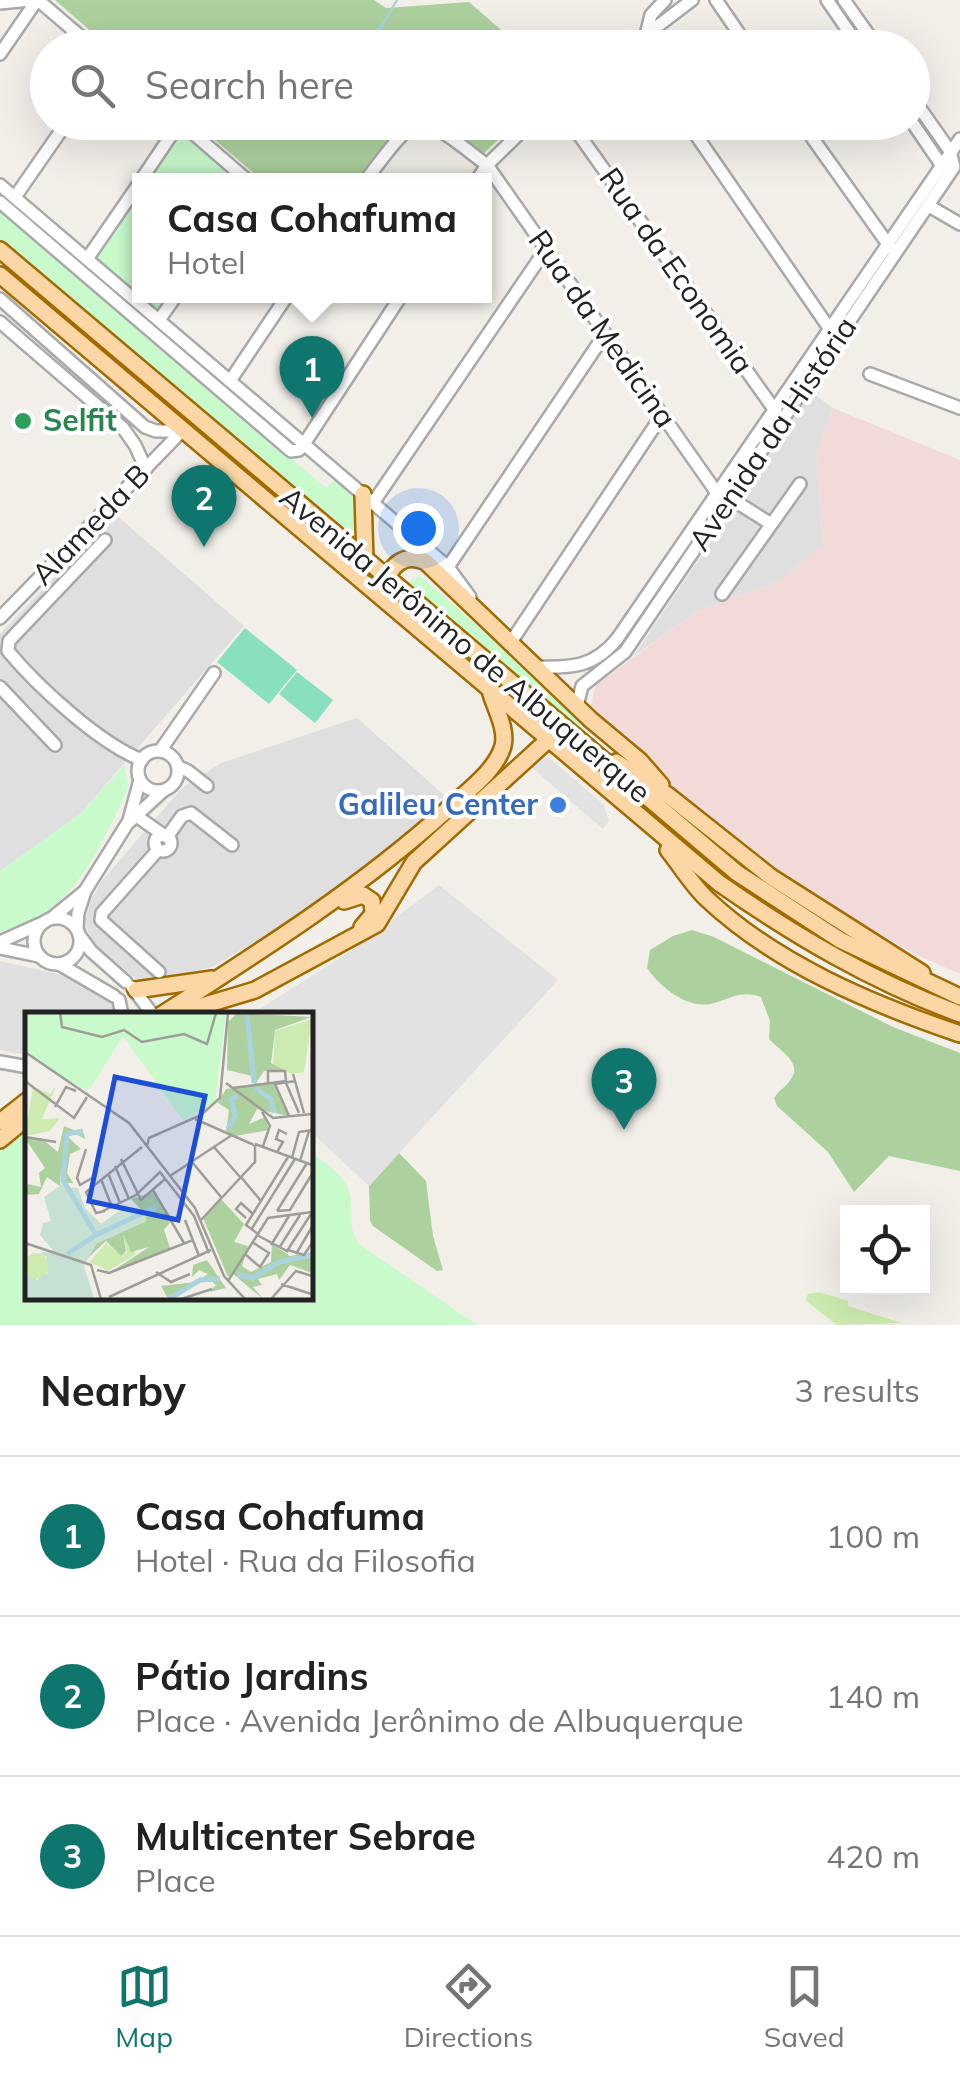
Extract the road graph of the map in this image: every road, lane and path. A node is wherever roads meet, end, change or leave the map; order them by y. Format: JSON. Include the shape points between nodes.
{"nodes":[{"id":1,"x":35,"y":0,"type":"edge"},
{"id":2,"x":665,"y":0,"type":"edge"},
{"id":3,"x":692,"y":0,"type":"edge"},
{"id":4,"x":716,"y":0,"type":"edge"},
{"id":5,"x":827,"y":0,"type":"edge"},
{"id":6,"x":844,"y":0,"type":"edge"},
{"id":7,"x":0,"y":3,"type":"edge"},
{"id":8,"x":72,"y":30,"type":"edge"},
{"id":9,"x":647,"y":30,"type":"edge"},
{"id":10,"x":653,"y":30,"type":"edge"},
{"id":11,"x":737,"y":30,"type":"edge"},
{"id":12,"x":848,"y":30,"type":"edge"},
{"id":13,"x":865,"y":30,"type":"edge"},
{"id":14,"x":0,"y":54,"type":"edge"},
{"id":15,"x":930,"y":122,"type":"edge"},
{"id":16,"x":960,"y":138,"type":"edge"},
{"id":17,"x":55,"y":140,"type":"edge"},
{"id":18,"x":168,"y":140,"type":"edge"},
{"id":19,"x":201,"y":140,"type":"edge"},
{"id":20,"x":399,"y":140,"type":"edge"},
{"id":21,"x":454,"y":140,"type":"edge"},
{"id":22,"x":513,"y":140,"type":"edge"},
{"id":23,"x":583,"y":140,"type":"edge"},
{"id":24,"x":699,"y":140,"type":"edge"},
{"id":25,"x":815,"y":140,"type":"edge"},
{"id":26,"x":924,"y":140,"type":"edge"},
{"id":27,"x":950,"y":150,"type":"junction"},
{"id":28,"x":940,"y":164,"type":"junction"},
{"id":29,"x":487,"y":165,"type":"junction"},
{"id":30,"x":145,"y":173,"type":"edge"},
{"id":31,"x":239,"y":173,"type":"edge"},
{"id":32,"x":372,"y":173,"type":"edge"},
{"id":33,"x":482,"y":173,"type":"edge"},
{"id":34,"x":0,"y":185,"type":"edge"},
{"id":35,"x":132,"y":193,"type":"edge"},
{"id":36,"x":15,"y":197,"type":"junction"},
{"id":37,"x":0,"y":202,"type":"edge"},
{"id":38,"x":929,"y":206,"type":"junction"},
{"id":39,"x":960,"y":224,"type":"edge"},
{"id":40,"x":892,"y":248,"type":"junction"},
{"id":41,"x":546,"y":249,"type":"junction"},
{"id":42,"x":0,"y":250,"type":"edge"},
{"id":43,"x":87,"y":259,"type":"junction"},
{"id":44,"x":0,"y":275,"type":"edge"},
{"id":45,"x":110,"y":288,"type":"junction"},
{"id":46,"x":131,"y":296,"type":"joint"},
{"id":47,"x":0,"y":299,"type":"edge"},
{"id":48,"x":139,"y":303,"type":"edge"},
{"id":49,"x":171,"y":303,"type":"edge"},
{"id":50,"x":282,"y":303,"type":"edge"},
{"id":51,"x":396,"y":303,"type":"edge"},
{"id":52,"x":122,"y":307,"type":"junction"},
{"id":53,"x":22,"y":318,"type":"junction"},
{"id":54,"x":159,"y":320,"type":"junction"},
{"id":55,"x":0,"y":322,"type":"edge"},
{"id":56,"x":830,"y":328,"type":"junction"},
{"id":57,"x":12,"y":331,"type":"junction"},
{"id":58,"x":605,"y":334,"type":"junction"},
{"id":59,"x":870,"y":374,"type":"dead end"},
{"id":60,"x":230,"y":381,"type":"junction"},
{"id":61,"x":960,"y":408,"type":"edge"},
{"id":62,"x":778,"y":414,"type":"junction"},
{"id":63,"x":662,"y":415,"type":"junction"},
{"id":64,"x":182,"y":431,"type":"junction"},
{"id":65,"x":304,"y":444,"type":"junction"},
{"id":66,"x":146,"y":469,"type":"junction"},
{"id":67,"x":800,"y":484,"type":"dead end"},
{"id":68,"x":724,"y":496,"type":"junction"},
{"id":69,"x":368,"y":499,"type":"junction"},
{"id":70,"x":772,"y":524,"type":"junction"},
{"id":71,"x":105,"y":540,"type":"dead end"},
{"id":72,"x":365,"y":561,"type":"junction"},
{"id":73,"x":448,"y":566,"type":"junction"},
{"id":74,"x":386,"y":579,"type":"junction"},
{"id":75,"x":722,"y":594,"type":"dead end"},
{"id":76,"x":382,"y":600,"type":"junction"},
{"id":77,"x":0,"y":618,"type":"edge"},
{"id":78,"x":487,"y":619,"type":"junction"},
{"id":79,"x":511,"y":642,"type":"junction"},
{"id":80,"x":537,"y":666,"type":"junction"},
{"id":81,"x":580,"y":666,"type":"junction"},
{"id":82,"x":214,"y":673,"type":"dead end"},
{"id":83,"x":588,"y":680,"type":"junction"},
{"id":84,"x":0,"y":687,"type":"edge"},
{"id":85,"x":490,"y":690,"type":"junction"},
{"id":86,"x":577,"y":706,"type":"junction"},
{"id":87,"x":574,"y":737,"type":"junction"},
{"id":88,"x":548,"y":740,"type":"junction"},
{"id":89,"x":55,"y":745,"type":"dead end"},
{"id":90,"x":160,"y":751,"type":"junction"},
{"id":91,"x":142,"y":760,"type":"junction"},
{"id":92,"x":140,"y":780,"type":"junction"},
{"id":93,"x":163,"y":791,"type":"junction"},
{"id":94,"x":669,"y":796,"type":"junction"},
{"id":95,"x":131,"y":819,"type":"junction"},
{"id":96,"x":650,"y":827,"type":"junction"},
{"id":97,"x":166,"y":837,"type":"junction"},
{"id":98,"x":232,"y":845,"type":"dead end"},
{"id":99,"x":85,"y":891,"type":"junction"},
{"id":100,"x":47,"y":920,"type":"junction"},
{"id":101,"x":293,"y":930,"type":"junction"},
{"id":102,"x":79,"y":933,"type":"junction"},
{"id":103,"x":0,"y":945,"type":"edge"},
{"id":104,"x":39,"y":956,"type":"junction"},
{"id":105,"x":60,"y":964,"type":"junction"},
{"id":106,"x":159,"y":972,"type":"dead end"},
{"id":107,"x":220,"y":977,"type":"junction"},
{"id":108,"x":131,"y":986,"type":"junction"},
{"id":109,"x":254,"y":990,"type":"junction"},
{"id":110,"x":960,"y":997,"type":"edge"},
{"id":111,"x":121,"y":1012,"type":"edge"},
{"id":112,"x":154,"y":1012,"type":"edge"},
{"id":113,"x":162,"y":1012,"type":"edge"},
{"id":114,"x":191,"y":1012,"type":"edge"},
{"id":115,"x":960,"y":1014,"type":"edge"},
{"id":116,"x":960,"y":1034,"type":"edge"},
{"id":117,"x":0,"y":1062,"type":"edge"},
{"id":118,"x":25,"y":1066,"type":"edge"},
{"id":119,"x":25,"y":1102,"type":"edge"},
{"id":120,"x":25,"y":1119,"type":"edge"},
{"id":121,"x":0,"y":1122,"type":"edge"},
{"id":122,"x":0,"y":1140,"type":"edge"}],
"edges":[{"from":1,"to":7,"type":"street"},
{"from":1,"to":8,"type":"street"},
{"from":1,"to":14,"type":"street"},
{"from":2,"to":9,"type":"street","via":[[650,14]]},
{"from":3,"to":10,"type":"street"},
{"from":4,"to":11,"type":"street"},
{"from":5,"to":12,"type":"street"},
{"from":6,"to":13,"type":"street"},
{"from":15,"to":27,"type":"street"},
{"from":16,"to":27,"type":"street"},
{"from":17,"to":36,"type":"street"},
{"from":18,"to":30,"type":"street"},
{"from":19,"to":31,"type":"street"},
{"from":20,"to":32,"type":"street","name":"Rua da Medicina"},
{"from":21,"to":29,"type":"street","name":"Rua da Medicina"},
{"from":22,"to":29,"type":"street"},
{"from":23,"to":62,"type":"street","name":"Rua da Economia"},
{"from":24,"to":56,"type":"street"},
{"from":25,"to":40,"type":"street"},
{"from":26,"to":28,"type":"street"},
{"from":27,"to":28,"type":"street","name":"Avenida da História"},
{"from":27,"to":38,"type":"street","name":"Avenida da História","via":[[954,167]]},
{"from":28,"to":40,"type":"street","name":"Avenida da História"},
{"from":29,"to":33,"type":"street"},
{"from":29,"to":41,"type":"street","name":"Rua da Medicina"},
{"from":34,"to":36,"type":"street"},
{"from":35,"to":43,"type":"street"},
{"from":36,"to":43,"type":"street"},
{"from":37,"to":45,"type":"street"},
{"from":38,"to":39,"type":"street"},
{"from":38,"to":40,"type":"street","name":"Avenida da História"},
{"from":40,"to":56,"type":"street","name":"Avenida da História"},
{"from":40,"to":62,"type":"street","name":"Avenida da História"},
{"from":41,"to":58,"type":"street","name":"Rua da Medicina"},
{"from":41,"to":69,"type":"street"},
{"from":42,"to":72,"type":"main road","name":"Avenida Jerônimo de Albuquerque"},
{"from":43,"to":45,"type":"street"},
{"from":44,"to":64,"type":"main road","name":"Avenida Jerônimo de Albuquerque"},
{"from":45,"to":46,"type":"street"},
{"from":45,"to":52,"type":"street"},
{"from":46,"to":52,"type":"street"},
{"from":47,"to":53,"type":"street"},
{"from":48,"to":54,"type":"street"},
{"from":49,"to":54,"type":"street"},
{"from":50,"to":60,"type":"street"},
{"from":51,"to":65,"type":"street"},
{"from":52,"to":65,"type":"street","via":[[286,448]]},
{"from":53,"to":57,"type":"street"},
{"from":53,"to":64,"type":"street","via":[[145,427]]},
{"from":54,"to":60,"type":"street"},
{"from":55,"to":57,"type":"street"},
{"from":56,"to":62,"type":"street","name":"Avenida da História"},
{"from":57,"to":66,"type":"street","via":[[123,428]]},
{"from":58,"to":63,"type":"street","name":"Rua da Medicina"},
{"from":58,"to":73,"type":"street"},
{"from":59,"to":61,"type":"street"},
{"from":60,"to":65,"type":"street"},
{"from":62,"to":68,"type":"street","name":"Avenida da História"},
{"from":63,"to":68,"type":"street","name":"Rua da Medicina"},
{"from":63,"to":79,"type":"street"},
{"from":64,"to":66,"type":"street","name":"Alameda B"},
{"from":64,"to":76,"type":"main road","name":"Avenida Jerônimo de Albuquerque"},
{"from":65,"to":69,"type":"street"},
{"from":66,"to":77,"type":"street","name":"Alameda B"},
{"from":67,"to":70,"type":"street"},
{"from":68,"to":70,"type":"street"},
{"from":68,"to":81,"type":"street","name":"Avenida da História","via":[[618,639]]},
{"from":68,"to":83,"type":"street","name":"Avenida da História","via":[[624,652]]},
{"from":69,"to":72,"type":"main road"},
{"from":69,"to":73,"type":"street"},
{"from":70,"to":75,"type":"street"},
{"from":71,"to":91,"type":"street","via":[[9,642],[8,651],[88,727]]},
{"from":72,"to":74,"type":"main road","name":"Avenida Jerônimo de Albuquerque"},
{"from":73,"to":78,"type":"street"},
{"from":74,"to":76,"type":"main road"},
{"from":74,"to":78,"type":"main road","via":[[399,561],[420,560]]},
{"from":74,"to":87,"type":"main road","name":"Avenida Jerônimo de Albuquerque"},
{"from":76,"to":85,"type":"main road","name":"Avenida Jerônimo de Albuquerque"},
{"from":78,"to":79,"type":"main road"},
{"from":79,"to":80,"type":"main road"},
{"from":80,"to":81,"type":"street"},
{"from":80,"to":86,"type":"main road"},
{"from":81,"to":83,"type":"street"},
{"from":82,"to":90,"type":"street"},
{"from":83,"to":86,"type":"street","name":"Avenida da História"},
{"from":84,"to":89,"type":"street"},
{"from":85,"to":88,"type":"main road","name":"Avenida Jerônimo de Albuquerque"},
{"from":85,"to":101,"type":"main road","via":[[504,739],[493,764],[398,854]]},
{"from":86,"to":94,"type":"main road"},
{"from":87,"to":94,"type":"main road"},
{"from":87,"to":110,"type":"main road","name":"Avenida Jerônimo de Albuquerque","via":[[751,883],[840,940]]},
{"from":88,"to":96,"type":"main road","name":"Avenida Jerônimo de Albuquerque"},
{"from":88,"to":109,"type":"main road","via":[[414,862],[377,924]]},
{"from":90,"to":91,"type":"street"},
{"from":90,"to":93,"type":"street","via":[[170,754],[178,773]]},
{"from":91,"to":92,"type":"street"},
{"from":92,"to":93,"type":"street"},
{"from":92,"to":95,"type":"street"},
{"from":93,"to":95,"type":"street"},
{"from":94,"to":110,"type":"main road","name":"Avenida Jerônimo de Albuquerque","via":[[771,876]]},
{"from":95,"to":97,"type":"street"},
{"from":95,"to":99,"type":"street"},
{"from":96,"to":115,"type":"main road","name":"Avenida Jerônimo de Albuquerque","via":[[718,883],[825,952]]},
{"from":96,"to":116,"type":"main road","via":[[708,899],[786,956]]},
{"from":97,"to":98,"type":"street","via":[[191,813]]},
{"from":97,"to":106,"type":"street","via":[[156,839],[158,850],[101,920]]},
{"from":99,"to":100,"type":"street"},
{"from":99,"to":102,"type":"street"},
{"from":100,"to":102,"type":"street","via":[[66,920]]},
{"from":100,"to":103,"type":"street"},
{"from":100,"to":104,"type":"street","via":[[34,942]]},
{"from":101,"to":107,"type":"main road"},
{"from":101,"to":109,"type":"main road","via":[[356,896],[373,903],[366,924]]},
{"from":102,"to":105,"type":"street","via":[[78,952]]},
{"from":102,"to":108,"type":"street"},
{"from":103,"to":104,"type":"street"},
{"from":104,"to":105,"type":"street"},
{"from":105,"to":111,"type":"street","via":[[117,998]]},
{"from":107,"to":108,"type":"main road"},
{"from":107,"to":113,"type":"main road"},
{"from":108,"to":112,"type":"street"},
{"from":109,"to":114,"type":"main road"},
{"from":117,"to":118,"type":"street"},
{"from":119,"to":121,"type":"main road"},
{"from":120,"to":122,"type":"main road"}]}
